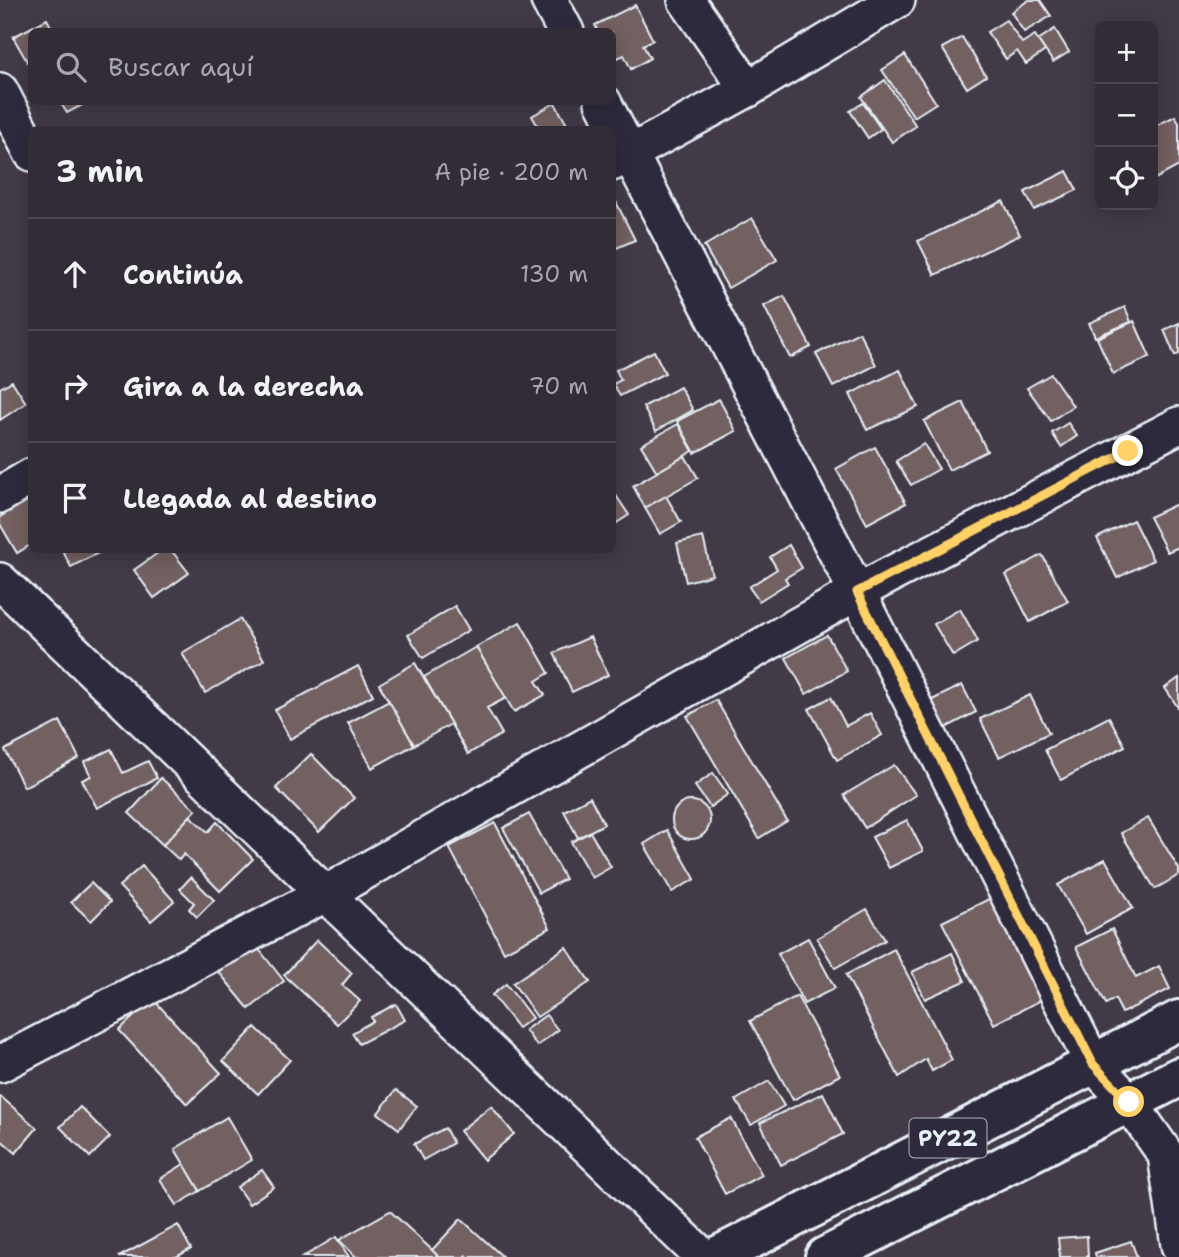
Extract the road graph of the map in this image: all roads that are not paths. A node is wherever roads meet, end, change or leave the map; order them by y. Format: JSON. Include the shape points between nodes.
{"nodes":[{"id":1,"x":549,"y":0,"type":"edge"},
{"id":2,"x":686,"y":0,"type":"edge"},
{"id":3,"x":897,"y":0,"type":"edge"},
{"id":4,"x":564,"y":28,"type":"edge"},
{"id":5,"x":748,"y":89,"type":"junction"},
{"id":6,"x":0,"y":91,"type":"edge"},
{"id":7,"x":604,"y":105,"type":"edge"},
{"id":8,"x":611,"y":126,"type":"edge"},
{"id":9,"x":616,"y":140,"type":"edge"},
{"id":10,"x":28,"y":145,"type":"edge"},
{"id":11,"x":622,"y":158,"type":"edge"},
{"id":12,"x":1179,"y":425,"type":"edge"},
{"id":13,"x":28,"y":478,"type":"edge"},
{"id":14,"x":0,"y":495,"type":"edge"},
{"id":15,"x":0,"y":581,"type":"edge"},
{"id":16,"x":857,"y":592,"type":"junction"},
{"id":17,"x":325,"y":894,"type":"junction"},
{"id":18,"x":1179,"y":1020,"type":"edge"},
{"id":19,"x":0,"y":1064,"type":"edge"},
{"id":20,"x":1093,"y":1064,"type":"junction"},
{"id":21,"x":1179,"y":1077,"type":"edge"},
{"id":22,"x":1129,"y":1102,"type":"junction"},
{"id":23,"x":1179,"y":1245,"type":"edge"},
{"id":24,"x":703,"y":1257,"type":"edge"},
{"id":25,"x":716,"y":1257,"type":"edge"},
{"id":26,"x":825,"y":1257,"type":"edge"}],
"edges":[{"from":1,"to":4,"type":"street"},
{"from":2,"to":5,"type":"street"},
{"from":3,"to":5,"type":"street"},
{"from":5,"to":11,"type":"street"},
{"from":6,"to":10,"type":"street"},
{"from":7,"to":8,"type":"street"},
{"from":9,"to":11,"type":"street"},
{"from":11,"to":16,"type":"street"},
{"from":12,"to":16,"type":"street"},
{"from":13,"to":14,"type":"street"},
{"from":15,"to":17,"type":"street"},
{"from":16,"to":17,"type":"street"},
{"from":16,"to":20,"type":"street"},
{"from":17,"to":19,"type":"street"},
{"from":17,"to":24,"type":"street"},
{"from":18,"to":20,"type":"highway","number":"PY22"},
{"from":20,"to":22,"type":"street"},
{"from":20,"to":25,"type":"highway","number":"PY22"},
{"from":21,"to":22,"type":"highway","number":"PY22"},
{"from":22,"to":23,"type":"street","via":[[1166,1154]]},
{"from":22,"to":26,"type":"highway","number":"PY22"}]}
